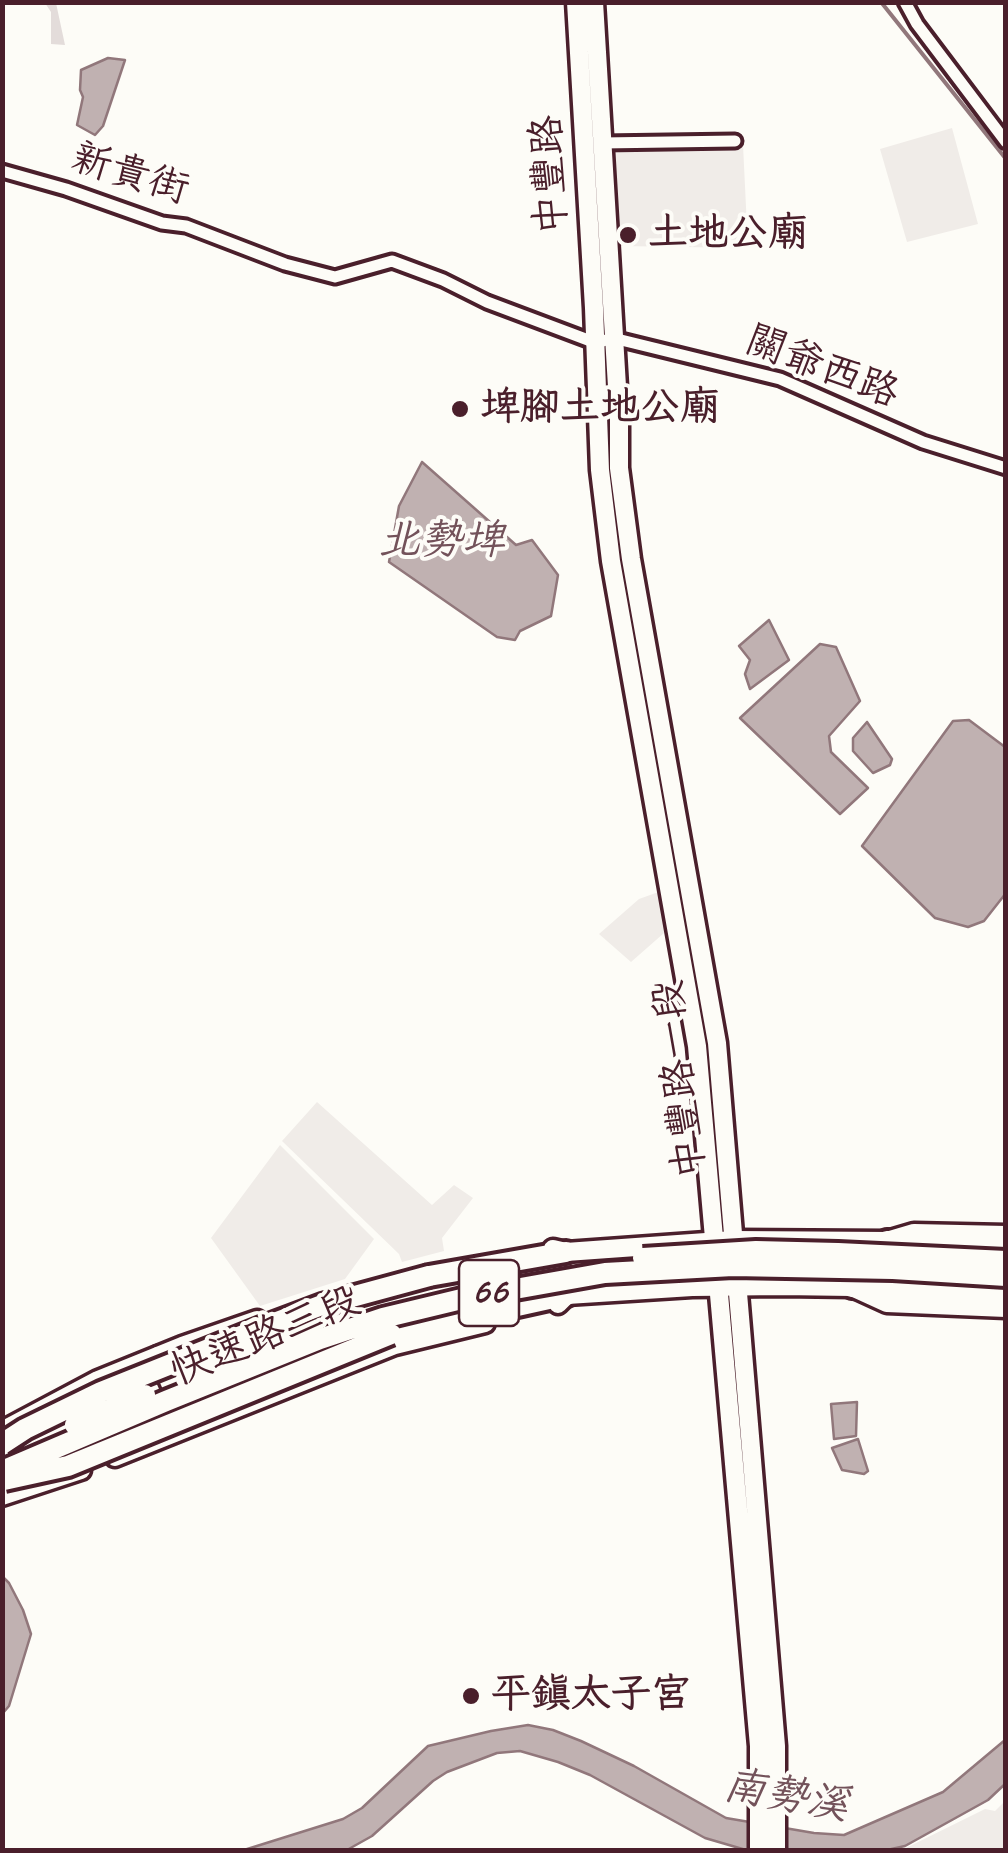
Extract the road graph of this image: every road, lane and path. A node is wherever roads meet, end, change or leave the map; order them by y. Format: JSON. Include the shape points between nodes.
{"nodes":[{"id":1,"x":576,"y":2,"type":"edge"},
{"id":2,"x":594,"y":2,"type":"edge"},
{"id":3,"x":905,"y":2,"type":"edge"},
{"id":4,"x":735,"y":141,"type":"dead end"},
{"id":5,"x":1006,"y":142,"type":"edge"},
{"id":6,"x":602,"y":143,"type":"junction"},
{"id":7,"x":2,"y":171,"type":"edge"},
{"id":8,"x":392,"y":261,"type":"joint"},
{"id":9,"x":604,"y":340,"type":"junction"},
{"id":10,"x":1006,"y":468,"type":"edge"},
{"id":11,"x":669,"y":833,"type":"junction"},
{"id":12,"x":1006,"y":1236,"type":"edge"},
{"id":13,"x":734,"y":1240,"type":"junction"},
{"id":14,"x":887,"y":1241,"type":"junction"},
{"id":15,"x":714,"y":1242,"type":"junction"},
{"id":16,"x":995,"y":1245,"type":"edge"},
{"id":17,"x":566,"y":1252,"type":"junction"},
{"id":18,"x":1006,"y":1258,"type":"edge"},
{"id":19,"x":1006,"y":1276,"type":"edge"},
{"id":20,"x":727,"y":1287,"type":"junction"},
{"id":21,"x":852,"y":1287,"type":"junction"},
{"id":22,"x":1000,"y":1292,"type":"edge"},
{"id":23,"x":568,"y":1295,"type":"junction"},
{"id":24,"x":1006,"y":1308,"type":"edge"},
{"id":25,"x":162,"y":1364,"type":"junction"},
{"id":26,"x":181,"y":1408,"type":"junction"},
{"id":27,"x":193,"y":1428,"type":"junction"},
{"id":28,"x":2,"y":1431,"type":"edge"},
{"id":29,"x":2,"y":1442,"type":"edge"},
{"id":30,"x":2,"y":1456,"type":"edge"},
{"id":31,"x":2,"y":1471,"type":"edge"},
{"id":32,"x":2,"y":1480,"type":"edge"},
{"id":33,"x":2,"y":1493,"type":"edge"},
{"id":34,"x":767,"y":1815,"type":"junction"},
{"id":35,"x":758,"y":1850,"type":"edge"},
{"id":36,"x":776,"y":1850,"type":"edge"}],
"edges":[{"from":1,"to":9,"type":"main road","name":"中豐路"},
{"from":2,"to":6,"type":"main road","name":"中豐路"},
{"from":3,"to":5,"type":"street"},
{"from":4,"to":6,"type":"street"},
{"from":6,"to":9,"type":"main road","name":"中豐路"},
{"from":7,"to":8,"type":"street","name":"新貴街","via":[[336,277]]},
{"from":8,"to":9,"type":"street","name":"關爺西路","via":[[486,302]]},
{"from":9,"to":10,"type":"street","name":"關爺西路","via":[[780,379],[923,442]]},
{"from":9,"to":11,"type":"main road","name":"中豐路一段","via":[[600,470],[612,562]]},
{"from":11,"to":13,"type":"main road","name":"中豐路一段","via":[[716,1044]]},
{"from":11,"to":15,"type":"main road","name":"中豐路一段"},
{"from":12,"to":14,"type":"main road","name":"快速路三段","number":"66","via":[[914,1233]]},
{"from":13,"to":14,"type":"main road","name":"快速路三段","number":"66"},
{"from":13,"to":15,"type":"main road","name":"快速路三段","number":"66"},
{"from":13,"to":20,"type":"main road","name":"中豐路一段"},
{"from":14,"to":16,"type":"highway"},
{"from":14,"to":18,"type":"main road","name":"快速路三段","via":[[914,1250]]},
{"from":15,"to":17,"type":"main road","name":"快速路三段","number":"66"},
{"from":15,"to":20,"type":"main road","name":"中豐路一段"},
{"from":17,"to":25,"type":"main road","name":"快速路三段","number":"66","via":[[546,1247],[441,1264],[348,1289]]},
{"from":17,"to":29,"type":"highway","bridge":true,"via":[[428,1276],[322,1305],[100,1392]]},
{"from":18,"to":30,"type":"highway","number":"66","bridge":true,"via":[[676,1255],[446,1290],[326,1324]]},
{"from":19,"to":31,"type":"highway","number":"66","bridge":true,"via":[[733,1266],[605,1273],[470,1297],[320,1339]]},
{"from":20,"to":21,"type":"main road","name":"快速路三段","number":"66"},
{"from":20,"to":23,"type":"main road","name":"快速路三段","number":"66"},
{"from":20,"to":34,"type":"main road","name":"中豐路一段"},
{"from":21,"to":22,"type":"highway"},
{"from":21,"to":24,"type":"main road","name":"快速路三段","number":"66","via":[[887,1303]]},
{"from":23,"to":26,"type":"main road","name":"快速路三段","via":[[546,1291],[400,1322]]},
{"from":23,"to":27,"type":"main road","name":"快速路三段","number":"66","via":[[559,1304],[396,1345]]},
{"from":23,"to":32,"type":"highway","bridge":true,"via":[[391,1334],[68,1466]]},
{"from":25,"to":26,"type":"main road"},
{"from":25,"to":28,"type":"main road","name":"快速路三段","number":"66","via":[[98,1380]]},
{"from":25,"to":29,"type":"main road","name":"快速路三段","via":[[43,1428]]},
{"from":26,"to":27,"type":"main road"},
{"from":26,"to":33,"type":"main road","name":"快速路三段","via":[[46,1464]]},
{"from":27,"to":33,"type":"main road","name":"快速路三段","number":"66"},
{"from":34,"to":35,"type":"main road"},
{"from":34,"to":36,"type":"main road"}]}
